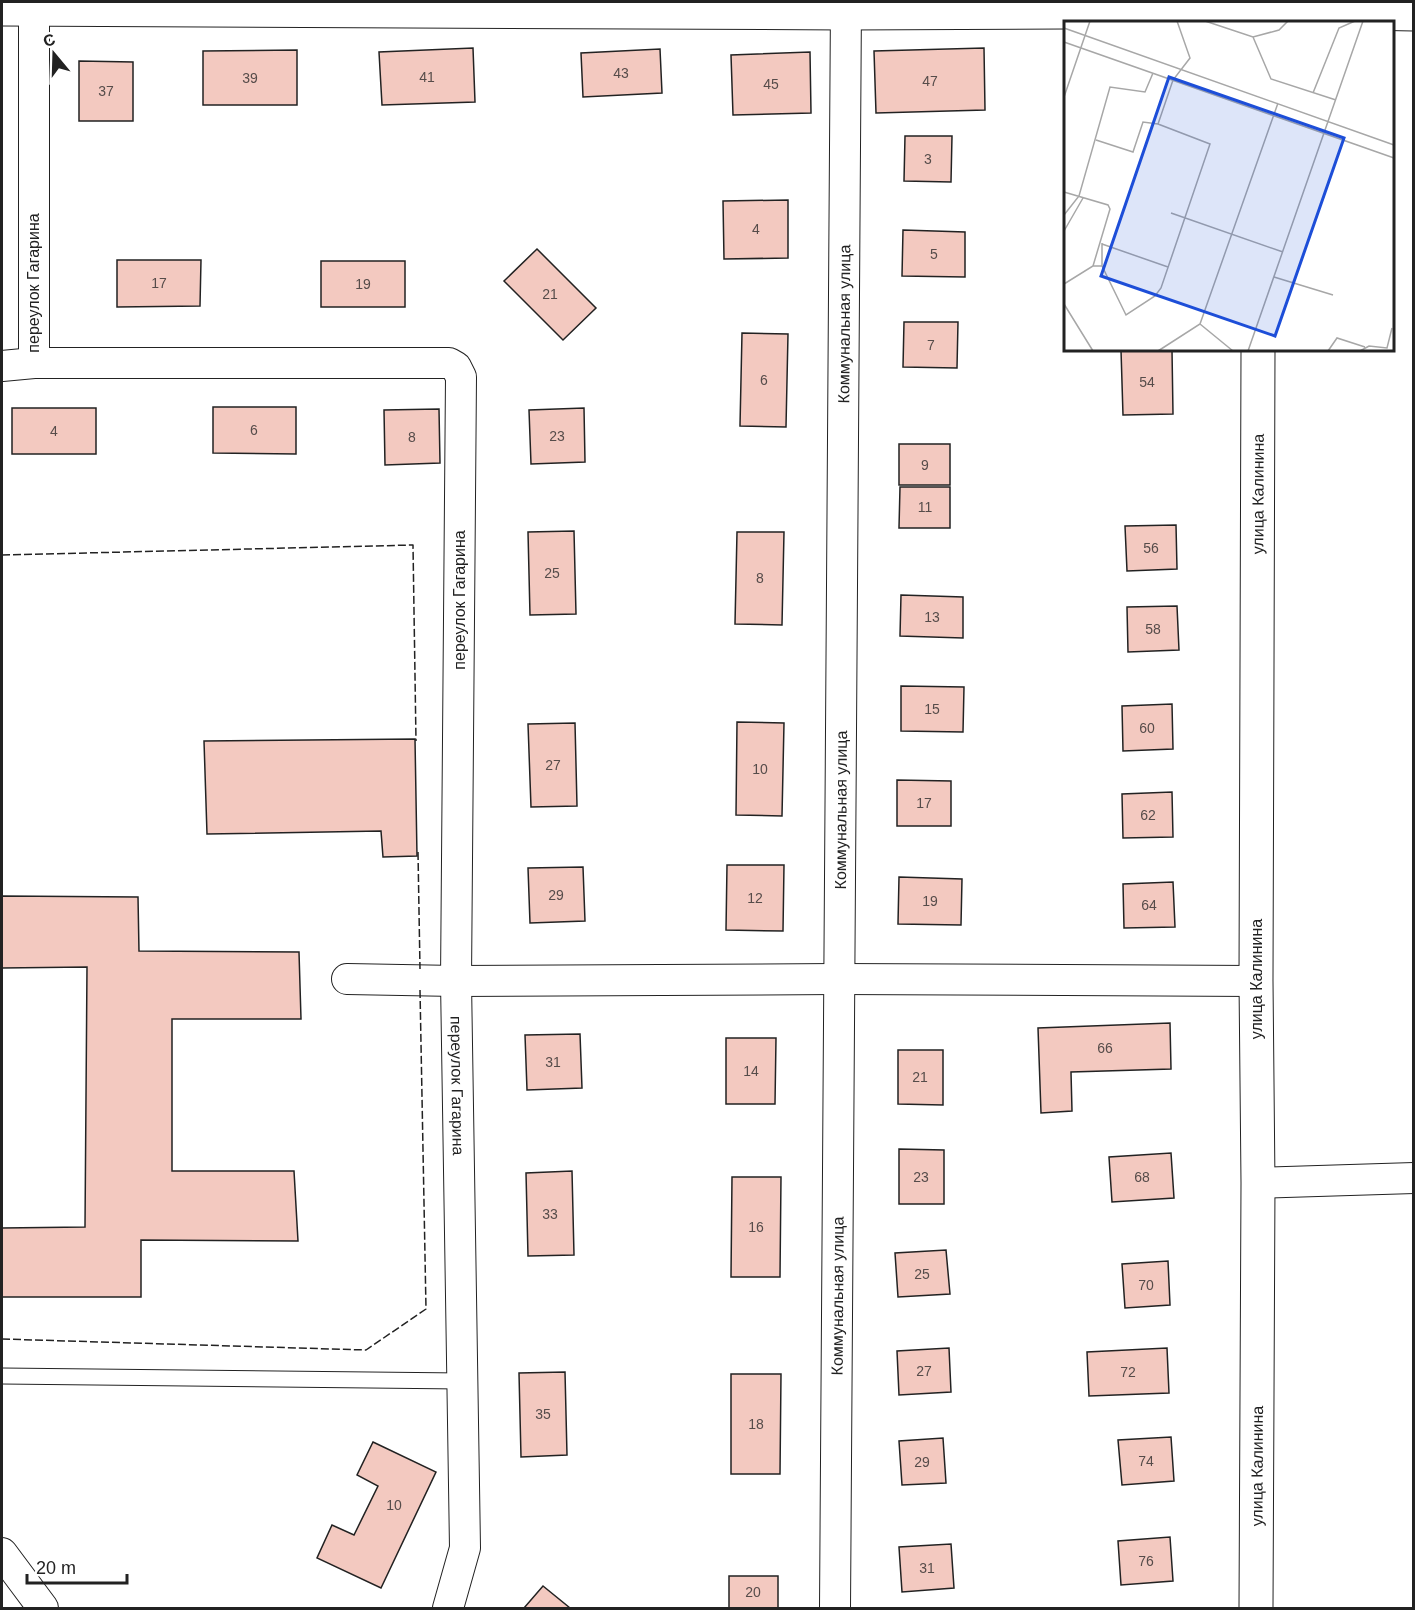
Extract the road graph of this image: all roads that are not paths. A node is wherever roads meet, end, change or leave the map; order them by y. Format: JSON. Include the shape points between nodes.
{"nodes":[{"id":1,"x":23,"y":7,"type":"edge"},
{"id":2,"x":846,"y":7,"type":"edge"},
{"id":3,"x":1259,"y":12,"type":"edge"},
{"id":4,"x":1413,"y":14,"type":"edge"},
{"id":5,"x":1258,"y":351,"type":"edge"},
{"id":6,"x":34,"y":363,"type":"junction"},
{"id":7,"x":2,"y":366,"type":"edge"},
{"id":8,"x":838,"y":979,"type":"junction"},
{"id":9,"x":347,"y":980,"type":"dead end"},
{"id":10,"x":456,"y":981,"type":"junction"},
{"id":11,"x":1256,"y":981,"type":"junction"},
{"id":12,"x":1413,"y":1178,"type":"edge"},
{"id":13,"x":1257,"y":1183,"type":"junction"},
{"id":14,"x":2,"y":1376,"type":"edge"},
{"id":15,"x":462,"y":1381,"type":"junction"},
{"id":16,"x":2,"y":1553,"type":"edge"},
{"id":17,"x":43,"y":1608,"type":"edge"},
{"id":18,"x":448,"y":1608,"type":"edge"},
{"id":19,"x":835,"y":1608,"type":"edge"},
{"id":20,"x":1256,"y":1608,"type":"edge"}],
"edges":[{"from":1,"to":2,"type":"street"},
{"from":1,"to":6,"type":"street","name":"переулок Гагарина"},
{"from":2,"to":3,"type":"street"},
{"from":2,"to":8,"type":"street","name":"Коммунальная улица"},
{"from":3,"to":4,"type":"street"},
{"from":5,"to":11,"type":"street","name":"улица Калинина"},
{"from":6,"to":7,"type":"street"},
{"from":6,"to":10,"type":"street","name":"переулок Гагарина","via":[[448,363],[456,367],[461,377]]},
{"from":8,"to":10,"type":"street"},
{"from":8,"to":11,"type":"street"},
{"from":8,"to":19,"type":"street","name":"Коммунальная улица"},
{"from":9,"to":10,"type":"street"},
{"from":10,"to":15,"type":"street","name":"переулок Гагарина"},
{"from":11,"to":13,"type":"street","name":"улица Калинина"},
{"from":12,"to":13,"type":"street"},
{"from":13,"to":20,"type":"street","name":"улица Калинина"},
{"from":14,"to":15,"type":"lane"},
{"from":15,"to":18,"type":"street","name":"переулок Гагарина","via":[[465,1548]]},
{"from":16,"to":17,"type":"street"}]}
